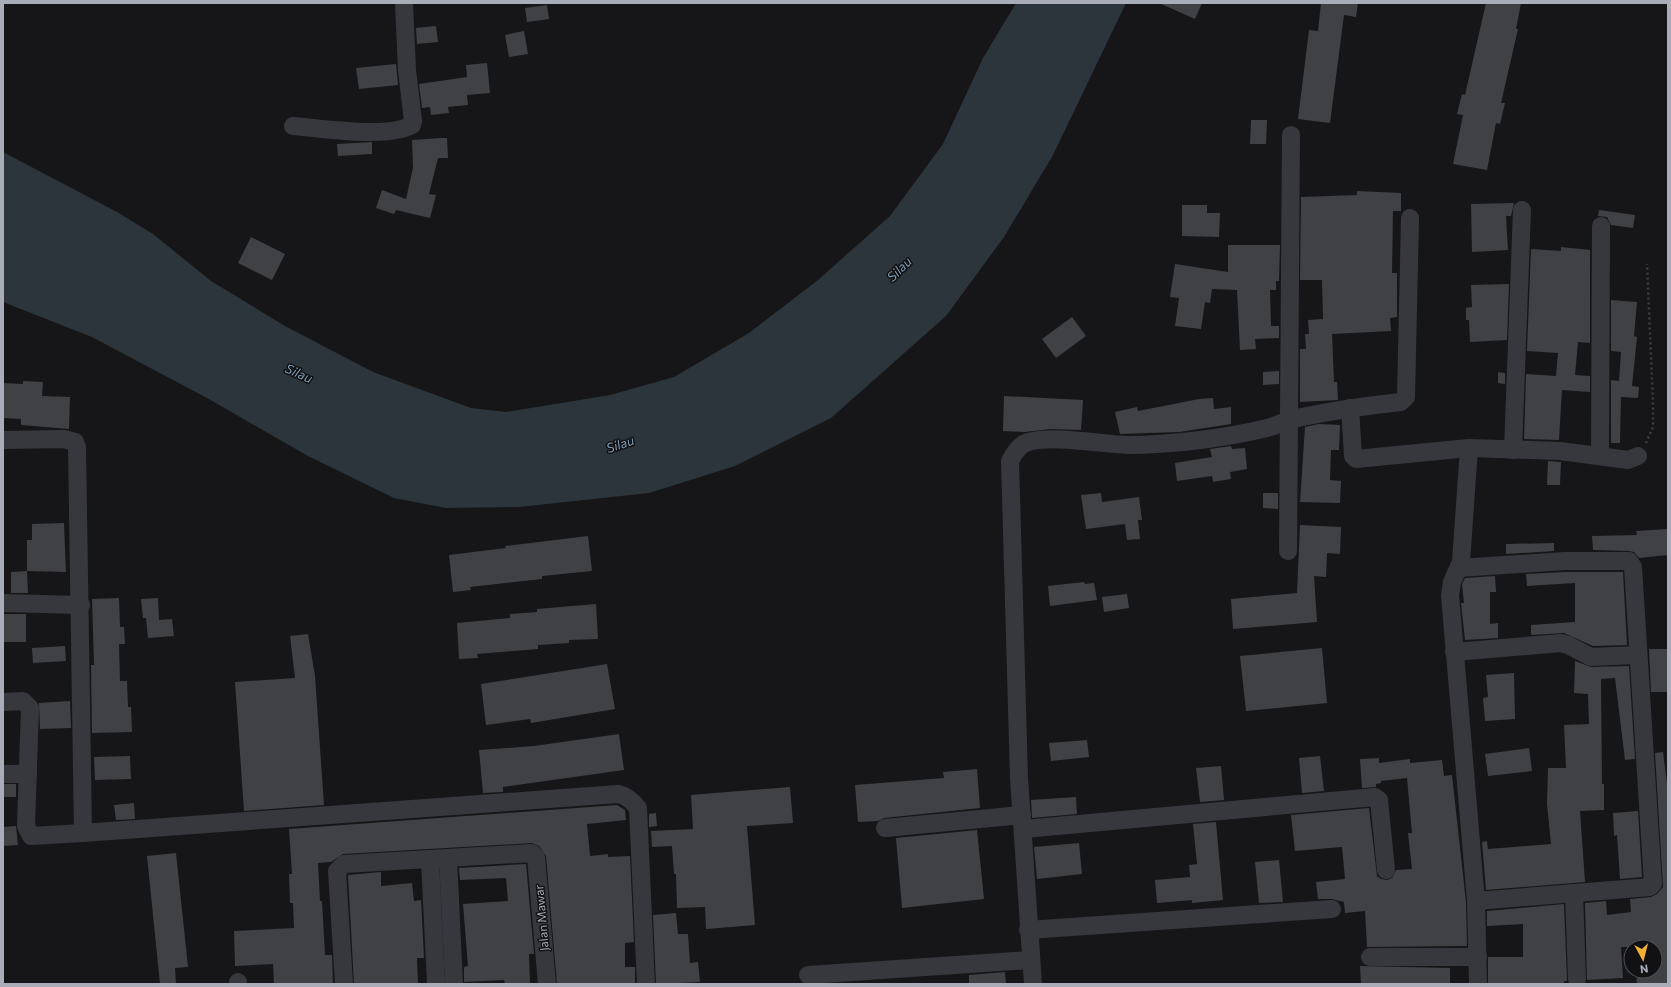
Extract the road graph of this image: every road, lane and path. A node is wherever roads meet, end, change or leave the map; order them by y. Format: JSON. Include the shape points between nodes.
{"nodes":[{"id":1,"x":404,"y":3,"type":"edge"},
{"id":2,"x":293,"y":126,"type":"dead end"},
{"id":3,"x":1291,"y":136,"type":"dead end"},
{"id":4,"x":1522,"y":210,"type":"dead end"},
{"id":5,"x":1410,"y":218,"type":"dead end"},
{"id":6,"x":1601,"y":226,"type":"dead end"},
{"id":7,"x":1647,"y":264,"type":"dead end"},
{"id":8,"x":1350,"y":408,"type":"junction"},
{"id":9,"x":1290,"y":419,"type":"junction"},
{"id":10,"x":3,"y":440,"type":"edge"},
{"id":11,"x":1469,"y":448,"type":"junction"},
{"id":12,"x":1513,"y":450,"type":"junction"},
{"id":13,"x":1600,"y":456,"type":"junction"},
{"id":14,"x":1638,"y":456,"type":"joint"},
{"id":15,"x":1288,"y":551,"type":"dead end"},
{"id":16,"x":1459,"y":568,"type":"junction"},
{"id":17,"x":3,"y":603,"type":"edge"},
{"id":18,"x":81,"y":604,"type":"junction"},
{"id":19,"x":1454,"y":652,"type":"junction"},
{"id":20,"x":1637,"y":655,"type":"junction"},
{"id":21,"x":3,"y":702,"type":"edge"},
{"id":22,"x":3,"y":774,"type":"edge"},
{"id":23,"x":28,"y":774,"type":"junction"},
{"id":24,"x":1023,"y":822,"type":"junction"},
{"id":25,"x":885,"y":828,"type":"dead end"},
{"id":26,"x":83,"y":833,"type":"junction"},
{"id":27,"x":448,"y":859,"type":"junction"},
{"id":28,"x":430,"y":860,"type":"junction"},
{"id":29,"x":1386,"y":870,"type":"dead end"},
{"id":30,"x":1574,"y":893,"type":"junction"},
{"id":31,"x":1476,"y":901,"type":"junction"},
{"id":32,"x":1332,"y":908,"type":"dead end"},
{"id":33,"x":1028,"y":930,"type":"junction"},
{"id":34,"x":1370,"y":957,"type":"dead end"},
{"id":35,"x":1478,"y":957,"type":"junction"},
{"id":36,"x":1030,"y":960,"type":"junction"},
{"id":37,"x":808,"y":975,"type":"dead end"},
{"id":38,"x":1577,"y":979,"type":"dead end"},
{"id":39,"x":344,"y":984,"type":"edge"},
{"id":40,"x":436,"y":984,"type":"edge"},
{"id":41,"x":454,"y":984,"type":"edge"},
{"id":42,"x":547,"y":984,"type":"edge"},
{"id":43,"x":646,"y":984,"type":"edge"},
{"id":44,"x":1033,"y":984,"type":"edge"},
{"id":45,"x":1478,"y":984,"type":"edge"}],
"edges":[{"from":1,"to":2,"type":"street","via":[[412,125],[399,129],[361,132]]},
{"from":3,"to":9,"type":"street"},
{"from":4,"to":12,"type":"street"},
{"from":5,"to":8,"type":"street","via":[[1406,397],[1401,402]]},
{"from":6,"to":13,"type":"street"},
{"from":7,"to":14,"type":"path","via":[[1653,428]]},
{"from":8,"to":9,"type":"street"},
{"from":8,"to":11,"type":"street","via":[[1352,454],[1356,459]]},
{"from":9,"to":15,"type":"street"},
{"from":9,"to":24,"type":"street","via":[[1244,433],[1184,440],[1129,445],[1051,440],[1027,442],[1016,450],[1010,461],[1010,476],[1019,778]]},
{"from":10,"to":18,"type":"street","via":[[64,439],[75,442]]},
{"from":11,"to":12,"type":"street"},
{"from":11,"to":16,"type":"street"},
{"from":12,"to":13,"type":"street","via":[[1560,451]]},
{"from":13,"to":14,"type":"street","via":[[1628,460]]},
{"from":16,"to":19,"type":"street","via":[[1450,588]]},
{"from":16,"to":20,"type":"street","via":[[1565,561],[1629,561],[1633,567]]},
{"from":17,"to":18,"type":"street"},
{"from":18,"to":26,"type":"street"},
{"from":19,"to":20,"type":"street","via":[[1561,643],[1591,657]]},
{"from":19,"to":31,"type":"street"},
{"from":20,"to":30,"type":"street","via":[[1653,884],[1650,887]]},
{"from":21,"to":23,"type":"street","via":[[23,701],[30,708]]},
{"from":22,"to":23,"type":"street"},
{"from":23,"to":26,"type":"street","via":[[26,826],[31,836]]},
{"from":24,"to":25,"type":"street"},
{"from":24,"to":29,"type":"street","via":[[1374,797],[1379,800]]},
{"from":24,"to":33,"type":"street"},
{"from":26,"to":43,"type":"street","via":[[623,795],[630,798],[638,808]]},
{"from":27,"to":28,"type":"street"},
{"from":27,"to":41,"type":"street"},
{"from":27,"to":42,"type":"street","name":"Jalan Mawar","via":[[534,854]]},
{"from":28,"to":39,"type":"street","via":[[344,864],[339,867],[337,871]]},
{"from":28,"to":40,"type":"street"},
{"from":30,"to":31,"type":"street"},
{"from":30,"to":38,"type":"street"},
{"from":31,"to":35,"type":"street"},
{"from":32,"to":33,"type":"street"},
{"from":33,"to":36,"type":"street"},
{"from":34,"to":35,"type":"street"},
{"from":35,"to":45,"type":"street"},
{"from":36,"to":37,"type":"street"},
{"from":36,"to":44,"type":"street"}]}
